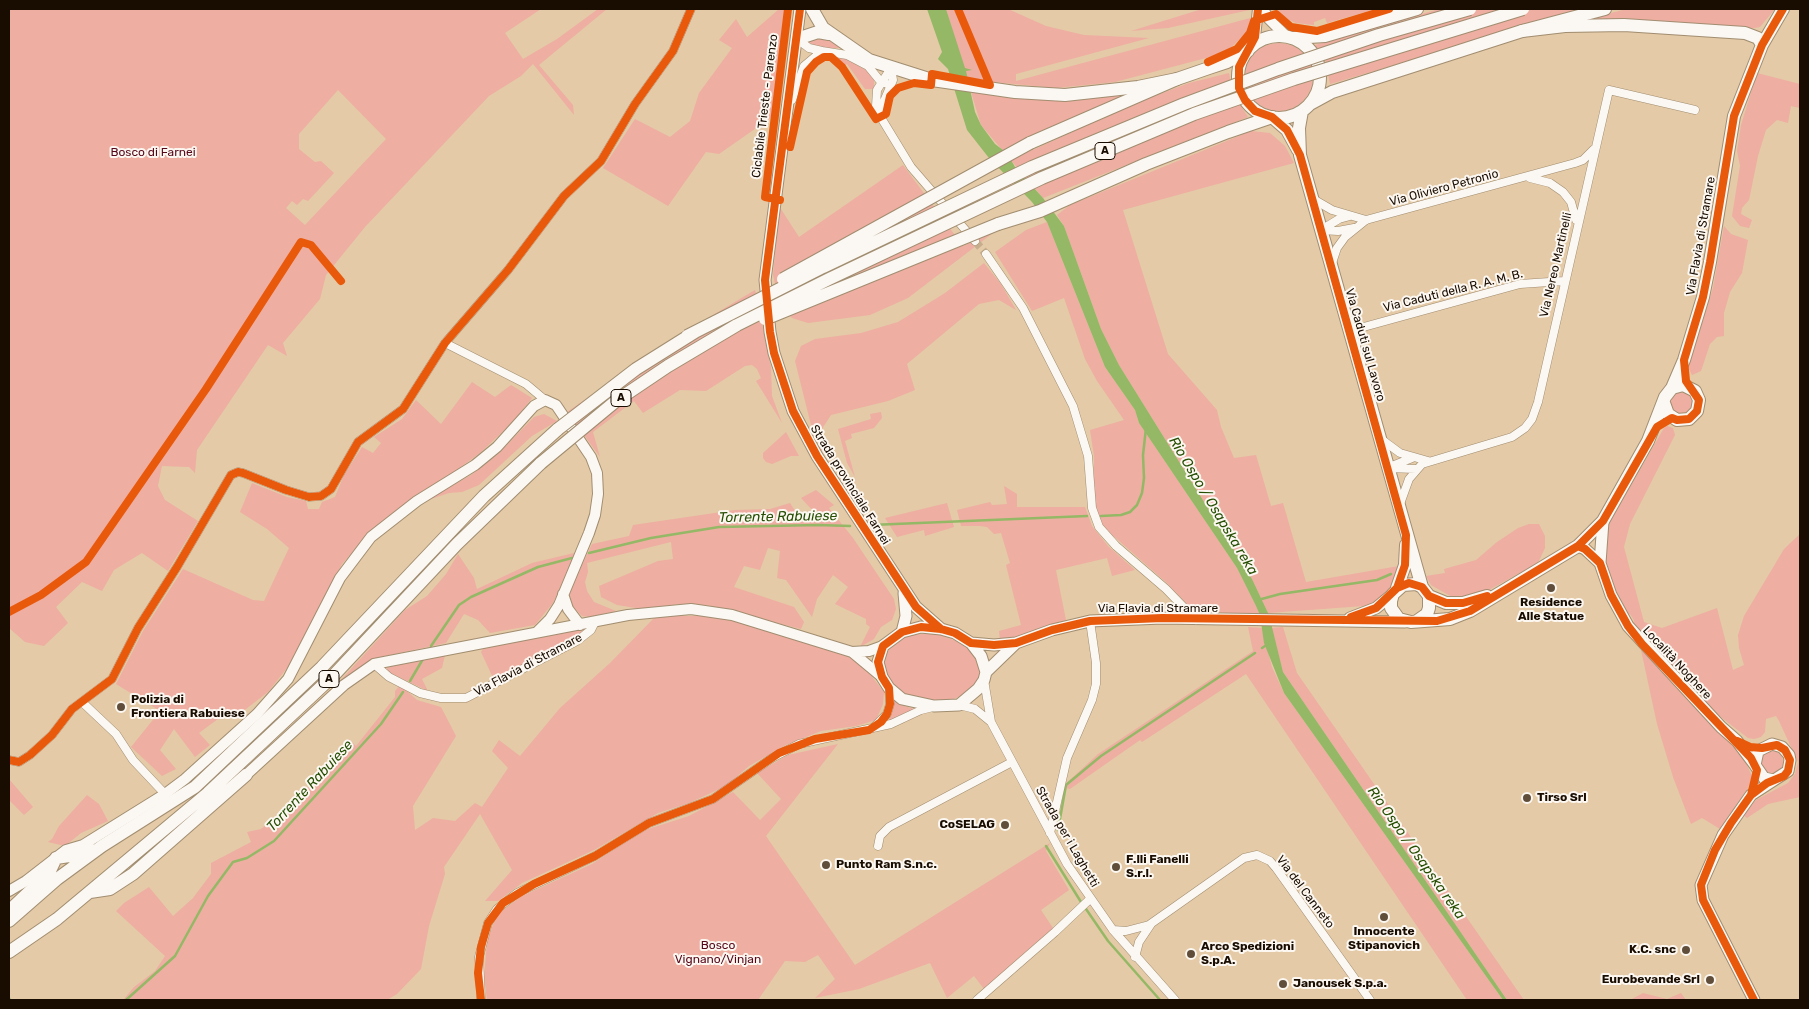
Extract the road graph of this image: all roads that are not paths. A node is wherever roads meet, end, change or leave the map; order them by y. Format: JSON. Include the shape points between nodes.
{"nodes":[{"id":1,"x":691,"y":9,"type":"edge"},
{"id":2,"x":800,"y":9,"type":"edge"},
{"id":3,"x":812,"y":9,"type":"edge"},
{"id":4,"x":1258,"y":9,"type":"edge"},
{"id":5,"x":1263,"y":9,"type":"edge"},
{"id":6,"x":1417,"y":9,"type":"edge"},
{"id":7,"x":1470,"y":9,"type":"edge"},
{"id":8,"x":1523,"y":9,"type":"edge"},
{"id":9,"x":1605,"y":9,"type":"edge"},
{"id":10,"x":1783,"y":9,"type":"edge"},
{"id":11,"x":1522,"y":31,"type":"junction"},
{"id":12,"x":829,"y":34,"type":"junction"},
{"id":13,"x":1290,"y":38,"type":"junction"},
{"id":14,"x":797,"y":39,"type":"junction"},
{"id":15,"x":1762,"y":45,"type":"junction"},
{"id":16,"x":1249,"y":49,"type":"junction"},
{"id":17,"x":822,"y":51,"type":"junction"},
{"id":18,"x":890,"y":68,"type":"junction"},
{"id":19,"x":1178,"y":79,"type":"junction"},
{"id":20,"x":881,"y":82,"type":"junction"},
{"id":21,"x":891,"y":85,"type":"junction"},
{"id":22,"x":1306,"y":107,"type":"junction"},
{"id":23,"x":788,"y":109,"type":"junction"},
{"id":24,"x":1695,"y":110,"type":"dead end"},
{"id":25,"x":879,"y":113,"type":"junction"},
{"id":26,"x":1272,"y":117,"type":"junction"},
{"id":27,"x":1594,"y":148,"type":"junction"},
{"id":28,"x":1300,"y":155,"type":"junction"},
{"id":29,"x":1528,"y":177,"type":"junction"},
{"id":30,"x":1312,"y":198,"type":"junction"},
{"id":31,"x":1350,"y":216,"type":"junction"},
{"id":32,"x":1366,"y":220,"type":"junction"},
{"id":33,"x":1577,"y":224,"type":"junction"},
{"id":34,"x":1354,"y":228,"type":"junction"},
{"id":35,"x":1321,"y":230,"type":"junction"},
{"id":36,"x":975,"y":241,"type":"tunnel mouth"},
{"id":37,"x":986,"y":254,"type":"tunnel mouth"},
{"id":38,"x":1331,"y":265,"type":"junction"},
{"id":39,"x":1564,"y":280,"type":"junction"},
{"id":40,"x":1349,"y":331,"type":"junction"},
{"id":41,"x":688,"y":336,"type":"junction"},
{"id":42,"x":445,"y":343,"type":"junction"},
{"id":43,"x":707,"y":343,"type":"junction"},
{"id":44,"x":1684,"y":360,"type":"junction"},
{"id":45,"x":1688,"y":386,"type":"junction"},
{"id":46,"x":1672,"y":388,"type":"junction"},
{"id":47,"x":545,"y":400,"type":"junction"},
{"id":48,"x":1664,"y":403,"type":"junction"},
{"id":49,"x":1672,"y":418,"type":"junction"},
{"id":50,"x":1651,"y":433,"type":"junction"},
{"id":51,"x":1379,"y":437,"type":"junction"},
{"id":52,"x":1412,"y":458,"type":"junction"},
{"id":53,"x":1428,"y":461,"type":"junction"},
{"id":54,"x":1387,"y":468,"type":"junction"},
{"id":55,"x":1416,"y":469,"type":"junction"},
{"id":56,"x":1399,"y":510,"type":"junction"},
{"id":57,"x":1603,"y":521,"type":"junction"},
{"id":58,"x":1406,"y":535,"type":"junction"},
{"id":59,"x":1578,"y":546,"type":"junction"},
{"id":60,"x":1600,"y":564,"type":"junction"},
{"id":61,"x":1511,"y":587,"type":"junction"},
{"id":62,"x":903,"y":589,"type":"junction"},
{"id":63,"x":1395,"y":591,"type":"junction"},
{"id":64,"x":1425,"y":591,"type":"junction"},
{"id":65,"x":563,"y":594,"type":"junction"},
{"id":66,"x":568,"y":609,"type":"junction"},
{"id":67,"x":555,"y":612,"type":"junction"},
{"id":68,"x":1196,"y":620,"type":"junction"},
{"id":69,"x":1341,"y":620,"type":"junction"},
{"id":70,"x":1090,"y":621,"type":"junction"},
{"id":71,"x":595,"y":622,"type":"junction"},
{"id":72,"x":1411,"y":622,"type":"junction"},
{"id":73,"x":580,"y":625,"type":"junction"},
{"id":74,"x":561,"y":628,"type":"junction"},
{"id":75,"x":941,"y":629,"type":"junction"},
{"id":76,"x":537,"y":632,"type":"junction"},
{"id":77,"x":902,"y":632,"type":"junction"},
{"id":78,"x":971,"y":643,"type":"junction"},
{"id":79,"x":1016,"y":643,"type":"junction"},
{"id":80,"x":883,"y":646,"type":"junction"},
{"id":81,"x":852,"y":652,"type":"junction"},
{"id":82,"x":374,"y":664,"type":"junction"},
{"id":83,"x":882,"y":676,"type":"junction"},
{"id":84,"x":985,"y":676,"type":"junction"},
{"id":85,"x":889,"y":688,"type":"junction"},
{"id":86,"x":82,"y":702,"type":"junction"},
{"id":87,"x":958,"y":705,"type":"junction"},
{"id":88,"x":934,"y":706,"type":"junction"},
{"id":89,"x":991,"y":722,"type":"junction"},
{"id":90,"x":869,"y":730,"type":"junction"},
{"id":91,"x":1737,"y":741,"type":"junction"},
{"id":92,"x":1762,"y":748,"type":"junction"},
{"id":93,"x":9,"y":760,"type":"edge"},
{"id":94,"x":1012,"y":762,"type":"junction"},
{"id":95,"x":1756,"y":768,"type":"junction"},
{"id":96,"x":246,"y":775,"type":"joint"},
{"id":97,"x":1774,"y":780,"type":"junction"},
{"id":98,"x":165,"y":794,"type":"junction"},
{"id":99,"x":1751,"y":795,"type":"junction"},
{"id":100,"x":117,"y":831,"type":"junction"},
{"id":101,"x":1050,"y":833,"type":"junction"},
{"id":102,"x":878,"y":846,"type":"dead end"},
{"id":103,"x":56,"y":858,"type":"junction"},
{"id":104,"x":9,"y":891,"type":"edge"},
{"id":105,"x":90,"y":892,"type":"junction"},
{"id":106,"x":1090,"y":899,"type":"junction"},
{"id":107,"x":25,"y":905,"type":"junction"},
{"id":108,"x":9,"y":912,"type":"edge"},
{"id":109,"x":9,"y":921,"type":"edge"},
{"id":110,"x":1152,"y":923,"type":"junction"},
{"id":111,"x":1113,"y":930,"type":"junction"},
{"id":112,"x":41,"y":931,"type":"junction"},
{"id":113,"x":9,"y":952,"type":"edge"},
{"id":114,"x":1135,"y":957,"type":"junction"},
{"id":115,"x":9,"y":960,"type":"edge"},
{"id":116,"x":481,"y":1000,"type":"edge"},
{"id":117,"x":977,"y":1000,"type":"edge"},
{"id":118,"x":1175,"y":1000,"type":"edge"},
{"id":119,"x":1370,"y":1000,"type":"edge"},
{"id":120,"x":1754,"y":1000,"type":"edge"}],
"edges":[{"from":1,"to":42,"type":"street","via":[[673,51],[635,104],[601,162],[564,196],[508,270]]},
{"from":2,"to":14,"type":"main road","name":"Strada provinciale Farnei"},
{"from":3,"to":12,"type":"main road","via":[[817,22]]},
{"from":4,"to":16,"type":"street","via":[[1255,37]]},
{"from":5,"to":13,"type":"street"},
{"from":6,"to":13,"type":"main road","via":[[1325,36]]},
{"from":7,"to":41,"type":"main road","number":"A","bridge":true,"via":[[1278,69],[1050,160],[823,267]]},
{"from":8,"to":43,"type":"main road","number":"A","bridge":true,"via":[[1294,79],[1125,142],[846,271]]},
{"from":9,"to":11,"type":"main road"},
{"from":10,"to":15,"type":"main road","name":"Via Flavia di Stramare"},
{"from":11,"to":15,"type":"main road","via":[[1581,25],[1624,25],[1744,33],[1758,38]]},
{"from":11,"to":22,"type":"main road","via":[[1332,92]]},
{"from":12,"to":14,"type":"main road","via":[[818,32]]},
{"from":12,"to":18,"type":"main road","via":[[861,56]]},
{"from":13,"to":16,"type":"main road","via":[[1268,37]]},
{"from":13,"to":22,"type":"main road","via":[[1303,44],[1319,70],[1318,87]]},
{"from":14,"to":17,"type":"street","via":[[809,48]]},
{"from":14,"to":23,"type":"main road","name":"Strada provinciale Farnei"},
{"from":15,"to":44,"type":"main road","name":"Via Flavia di Stramare","via":[[1734,116],[1708,271]]},
{"from":16,"to":19,"type":"main road","via":[[1227,62]]},
{"from":16,"to":26,"type":"main road","via":[[1239,67],[1239,88],[1255,111]]},
{"from":17,"to":20,"type":"street","via":[[847,55],[868,66]]},
{"from":17,"to":23,"type":"street","via":[[804,66]]},
{"from":18,"to":19,"type":"main road","via":[[932,80],[1065,95],[1112,91]]},
{"from":18,"to":20,"type":"street"},
{"from":18,"to":21,"type":"street"},
{"from":19,"to":41,"type":"main road","bridge":true,"via":[[1030,143],[818,258]]},
{"from":20,"to":21,"type":"street"},
{"from":20,"to":25,"type":"street","via":[[877,90]]},
{"from":21,"to":25,"type":"street"},
{"from":22,"to":26,"type":"main road","via":[[1290,117]]},
{"from":22,"to":28,"type":"main road","name":"Via Caduti sul Lavoro","via":[[1299,128]]},
{"from":23,"to":62,"type":"main road","name":"Strada provinciale Farnei","via":[[765,280],[774,354],[782,383],[802,430]]},
{"from":24,"to":27,"type":"street","name":"Via Nereo Martinelli","via":[[1609,90]]},
{"from":25,"to":36,"type":"street","via":[[911,167]]},
{"from":26,"to":28,"type":"main road","name":"Via Caduti sul Lavoro","via":[[1287,130]]},
{"from":26,"to":43,"type":"main road","bridge":true,"via":[[1146,164],[1040,211],[998,224]]},
{"from":27,"to":29,"type":"street","name":"Via Oliviero Petronio","via":[[1583,160]]},
{"from":27,"to":33,"type":"street","name":"Via Nereo Martinelli"},
{"from":28,"to":30,"type":"main road","name":"Via Caduti sul Lavoro"},
{"from":29,"to":32,"type":"street","name":"Via Oliviero Petronio"},
{"from":29,"to":33,"type":"street","via":[[1550,183],[1562,192],[1571,202]]},
{"from":30,"to":31,"type":"street","name":"Via Oliviero Petronio"},
{"from":30,"to":35,"type":"main road","name":"Via Caduti sul Lavoro"},
{"from":31,"to":32,"type":"street","name":"Via Oliviero Petronio"},
{"from":31,"to":35,"type":"street"},
{"from":32,"to":34,"type":"street","name":"Via Oliviero Petronio"},
{"from":33,"to":39,"type":"street","name":"Via Nereo Martinelli"},
{"from":34,"to":35,"type":"street","name":"Via Oliviero Petronio"},
{"from":34,"to":38,"type":"street","name":"Via Oliviero Petronio","via":[[1337,248]]},
{"from":35,"to":38,"type":"main road","name":"Via Caduti sul Lavoro"},
{"from":37,"to":68,"type":"street","via":[[1016,296],[1073,406],[1088,456],[1092,508],[1099,527]]},
{"from":38,"to":40,"type":"main road","name":"Via Caduti sul Lavoro"},
{"from":39,"to":40,"type":"street","name":"Via Caduti della R. A. M. B.","via":[[1520,284]]},
{"from":39,"to":53,"type":"street","name":"Via Nereo Martinelli","via":[[1538,402],[1528,424],[1512,438]]},
{"from":40,"to":51,"type":"main road","name":"Via Caduti sul Lavoro"},
{"from":41,"to":100,"type":"main road","number":"A","bridge":true,"via":[[616,383],[558,429],[484,496],[322,667],[221,763],[178,799]]},
{"from":42,"to":47,"type":"street","via":[[526,384]]},
{"from":42,"to":86,"type":"street","via":[[408,403],[358,442],[326,494],[314,497],[243,473],[231,475],[178,567],[133,636],[112,679]]},
{"from":43,"to":105,"type":"main road","number":"A","bridge":true,"via":[[616,401],[541,463],[457,544],[334,675],[208,793]]},
{"from":44,"to":45,"type":"main road","name":"Via Flavia di Stramare"},
{"from":44,"to":46,"type":"main road","name":"Via Flavia di Stramare"},
{"from":45,"to":46,"type":"main road"},
{"from":45,"to":49,"type":"main road","name":"Via Flavia di Stramare","via":[[1698,395],[1697,411],[1683,421]]},
{"from":46,"to":48,"type":"main road","name":"Via Flavia di Stramare"},
{"from":47,"to":65,"type":"street","via":[[556,405],[582,441],[597,473],[595,515]]},
{"from":47,"to":98,"type":"street","via":[[534,406],[497,447],[475,465],[417,501],[371,537],[340,578],[288,679],[274,697]]},
{"from":48,"to":49,"type":"main road"},
{"from":48,"to":50,"type":"main road","name":"Via Flavia di Stramare"},
{"from":49,"to":50,"type":"main road","name":"Via Flavia di Stramare","via":[[1662,422]]},
{"from":50,"to":57,"type":"main road","name":"Via Flavia di Stramare"},
{"from":51,"to":52,"type":"street","name":"Via Nereo Martinelli","via":[[1394,450]]},
{"from":51,"to":54,"type":"main road","name":"Via Caduti sul Lavoro"},
{"from":52,"to":53,"type":"street","name":"Via Nereo Martinelli"},
{"from":52,"to":54,"type":"street"},
{"from":53,"to":55,"type":"street","name":"Via Nereo Martinelli"},
{"from":54,"to":55,"type":"street"},
{"from":54,"to":56,"type":"main road","name":"Via Caduti sul Lavoro"},
{"from":55,"to":56,"type":"street","name":"Via Nereo Martinelli","via":[[1406,486]]},
{"from":56,"to":58,"type":"main road","name":"Via Caduti sul Lavoro"},
{"from":57,"to":59,"type":"main road","name":"Via Flavia di Stramare"},
{"from":57,"to":60,"type":"main road","name":"Località Noghere"},
{"from":58,"to":63,"type":"main road","name":"Via Caduti sul Lavoro","via":[[1404,565]]},
{"from":58,"to":64,"type":"main road","name":"Via Caduti sul Lavoro"},
{"from":59,"to":60,"type":"main road","name":"Località Noghere"},
{"from":59,"to":61,"type":"main road","name":"Via Flavia di Stramare"},
{"from":60,"to":91,"type":"main road","name":"Località Noghere","via":[[1611,595],[1628,626],[1668,672]]},
{"from":61,"to":64,"type":"main road","name":"Via Flavia di Stramare","via":[[1463,603],[1446,603]]},
{"from":61,"to":72,"type":"main road","name":"Via Flavia di Stramare","via":[[1470,611],[1437,621]]},
{"from":62,"to":75,"type":"main road","name":"Strada provinciale Farnei","via":[[916,607]]},
{"from":62,"to":77,"type":"main road","name":"Strada provinciale Farnei","via":[[906,616]]},
{"from":63,"to":64,"type":"main road","name":"Via Flavia di Stramare","via":[[1409,583]]},
{"from":63,"to":69,"type":"main road","name":"Via Flavia di Stramare","via":[[1376,608]]},
{"from":63,"to":72,"type":"main road","via":[[1391,608],[1394,614]]},
{"from":64,"to":72,"type":"main road","via":[[1430,608],[1427,614]]},
{"from":65,"to":66,"type":"street"},
{"from":65,"to":67,"type":"street"},
{"from":66,"to":73,"type":"street"},
{"from":66,"to":74,"type":"street"},
{"from":67,"to":74,"type":"street","via":[[554,618]]},
{"from":67,"to":76,"type":"street"},
{"from":68,"to":69,"type":"main road","name":"Via Flavia di Stramare"},
{"from":68,"to":70,"type":"main road","name":"Via Flavia di Stramare"},
{"from":69,"to":72,"type":"main road","name":"Via Flavia di Stramare"},
{"from":70,"to":79,"type":"main road","name":"Via Flavia di Stramare"},
{"from":70,"to":101,"type":"street","via":[[1096,684],[1067,758]]},
{"from":71,"to":73,"type":"street","name":"Via Flavia di Stramare"},
{"from":71,"to":81,"type":"street","name":"Via Flavia di Stramare","via":[[628,615],[691,609],[711,611]]},
{"from":71,"to":82,"type":"street","name":"Via Flavia di Stramare","via":[[591,630],[576,641],[466,698],[441,698],[420,693],[389,677]]},
{"from":73,"to":74,"type":"street","name":"Via Flavia di Stramare"},
{"from":74,"to":76,"type":"street","name":"Via Flavia di Stramare"},
{"from":75,"to":77,"type":"main road","name":"Via Flavia di Stramare","via":[[921,627]]},
{"from":75,"to":78,"type":"main road","name":"Via Flavia di Stramare"},
{"from":76,"to":82,"type":"street","name":"Via Flavia di Stramare"},
{"from":77,"to":80,"type":"main road","name":"Via Flavia di Stramare"},
{"from":78,"to":79,"type":"main road","name":"Via Flavia di Stramare"},
{"from":78,"to":84,"type":"main road","via":[[981,656]]},
{"from":79,"to":84,"type":"main road","name":"Via Flavia di Stramare"},
{"from":80,"to":81,"type":"street","name":"Via Flavia di Stramare"},
{"from":80,"to":83,"type":"main road","name":"Via Flavia di Stramare","via":[[878,662]]},
{"from":81,"to":83,"type":"street","name":"Via Flavia di Stramare"},
{"from":82,"to":96,"type":"street","name":"Via Flavia di Stramare","via":[[344,685]]},
{"from":83,"to":85,"type":"main road","name":"Via Flavia di Stramare"},
{"from":84,"to":87,"type":"main road","name":"Via Flavia di Stramare","via":[[978,689]]},
{"from":84,"to":89,"type":"street","name":"Strada per i Laghetti"},
{"from":85,"to":88,"type":"main road","name":"Via Flavia di Stramare","via":[[902,699]]},
{"from":85,"to":90,"type":"street","via":[[887,714]]},
{"from":86,"to":93,"type":"street","via":[[30,755],[19,762]]},
{"from":86,"to":98,"type":"street","via":[[116,734],[133,760]]},
{"from":87,"to":88,"type":"main road","name":"Via Flavia di Stramare"},
{"from":87,"to":89,"type":"street","name":"Strada per i Laghetti","via":[[975,709]]},
{"from":88,"to":90,"type":"street"},
{"from":89,"to":94,"type":"street","name":"Strada per i Laghetti"},
{"from":90,"to":116,"type":"street","via":[[815,739],[779,753],[713,799],[649,823],[595,856],[534,884],[503,903],[488,923],[481,947],[478,973]]},
{"from":91,"to":92,"type":"main road"},
{"from":91,"to":95,"type":"main road","name":"Località Noghere"},
{"from":92,"to":95,"type":"main road","via":[[1756,755]]},
{"from":92,"to":97,"type":"main road","via":[[1777,745],[1789,755],[1788,771]]},
{"from":94,"to":101,"type":"street","name":"Strada per i Laghetti"},
{"from":94,"to":102,"type":"street","via":[[889,827],[880,836]]},
{"from":95,"to":97,"type":"main road","via":[[1764,778]]},
{"from":95,"to":99,"type":"main road"},
{"from":96,"to":105,"type":"main road","via":[[182,834],[127,878],[110,889]]},
{"from":97,"to":99,"type":"main road"},
{"from":98,"to":100,"type":"street"},
{"from":99,"to":120,"type":"main road","via":[[1723,835],[1701,885],[1703,900]]},
{"from":100,"to":103,"type":"main road","via":[[79,854]]},
{"from":100,"to":107,"type":"main road","number":"A"},
{"from":101,"to":106,"type":"street","name":"Strada per i Laghetti"},
{"from":103,"to":104,"type":"street"},
{"from":103,"to":108,"type":"main road","via":[[49,873]]},
{"from":105,"to":112,"type":"main road"},
{"from":106,"to":111,"type":"street","name":"Strada per i Laghetti"},
{"from":106,"to":117,"type":"street"},
{"from":107,"to":108,"type":"main road"},
{"from":107,"to":109,"type":"main road"},
{"from":110,"to":111,"type":"street","name":"Via del Canneto","via":[[1132,930]]},
{"from":110,"to":114,"type":"street","name":"Via del Canneto"},
{"from":110,"to":119,"type":"street","name":"Via del Canneto","via":[[1244,858],[1250,855],[1264,858],[1276,868]]},
{"from":111,"to":114,"type":"street","name":"Strada per i Laghetti"},
{"from":112,"to":113,"type":"main road"},
{"from":112,"to":115,"type":"main road","via":[[24,950]]},
{"from":114,"to":118,"type":"street","name":"Strada per i Laghetti"}]}
